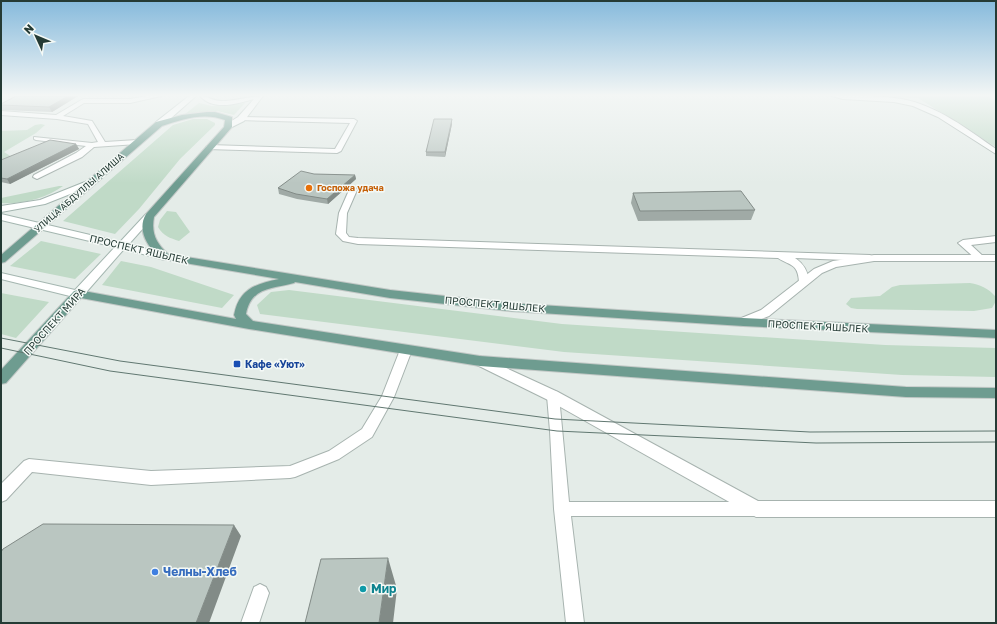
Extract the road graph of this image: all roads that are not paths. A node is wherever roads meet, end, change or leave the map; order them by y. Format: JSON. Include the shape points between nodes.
{"nodes":[{"id":1,"x":92,"y":125,"type":"edge"},
{"id":2,"x":158,"y":125,"type":"edge"},
{"id":3,"x":231,"y":125,"type":"edge"},
{"id":4,"x":352,"y":125,"type":"edge"},
{"id":5,"x":955,"y":125,"type":"edge"},
{"id":6,"x":228,"y":127,"type":"joint"},
{"id":7,"x":36,"y":138,"type":"dead end"},
{"id":8,"x":138,"y":142,"type":"junction"},
{"id":9,"x":102,"y":144,"type":"junction"},
{"id":10,"x":92,"y":145,"type":"junction"},
{"id":11,"x":210,"y":147,"type":"junction"},
{"id":12,"x":996,"y":152,"type":"edge"},
{"id":13,"x":37,"y":177,"type":"dead end"},
{"id":14,"x":90,"y":183,"type":"junction"},
{"id":15,"x":353,"y":190,"type":"dead end"},
{"id":16,"x":1,"y":209,"type":"edge"},
{"id":17,"x":149,"y":216,"type":"junction"},
{"id":18,"x":1,"y":217,"type":"edge"},
{"id":19,"x":40,"y":227,"type":"junction"},
{"id":20,"x":996,"y":239,"type":"edge"},
{"id":21,"x":123,"y":246,"type":"junction"},
{"id":22,"x":774,"y":255,"type":"junction"},
{"id":23,"x":165,"y":257,"type":"junction"},
{"id":24,"x":874,"y":258,"type":"junction"},
{"id":25,"x":980,"y":258,"type":"junction"},
{"id":26,"x":996,"y":258,"type":"edge"},
{"id":27,"x":1,"y":260,"type":"edge"},
{"id":28,"x":1,"y":276,"type":"edge"},
{"id":29,"x":299,"y":279,"type":"junction"},
{"id":30,"x":804,"y":282,"type":"junction"},
{"id":31,"x":78,"y":294,"type":"junction"},
{"id":32,"x":742,"y":322,"type":"junction"},
{"id":33,"x":249,"y":326,"type":"junction"},
{"id":34,"x":996,"y":334,"type":"edge"},
{"id":35,"x":406,"y":350,"type":"junction"},
{"id":36,"x":480,"y":361,"type":"junction"},
{"id":37,"x":1,"y":379,"type":"edge"},
{"id":38,"x":996,"y":393,"type":"edge"},
{"id":39,"x":553,"y":396,"type":"junction"},
{"id":40,"x":1,"y":495,"type":"edge"},
{"id":41,"x":996,"y":508,"type":"edge"},
{"id":42,"x":562,"y":509,"type":"junction"},
{"id":43,"x":756,"y":509,"type":"junction"},
{"id":44,"x":260,"y":593,"type":"dead end"},
{"id":45,"x":250,"y":623,"type":"edge"},
{"id":46,"x":574,"y":623,"type":"edge"}],
"edges":[{"from":1,"to":9,"type":"lane"},
{"from":2,"to":8,"type":"main road","name":"УЛИЦА АБДУЛЛЫ АЛИША"},
{"from":3,"to":6,"type":"main road"},
{"from":4,"to":11,"type":"lane","via":[[337,151]]},
{"from":5,"to":12,"type":"lane"},
{"from":6,"to":11,"type":"main road"},
{"from":7,"to":10,"type":"lane"},
{"from":8,"to":9,"type":"lane"},
{"from":8,"to":14,"type":"main road","name":"УЛИЦА АБДУЛЛЫ АЛИША"},
{"from":9,"to":10,"type":"lane"},
{"from":10,"to":13,"type":"lane","via":[[79,155]]},
{"from":11,"to":17,"type":"main road"},
{"from":14,"to":16,"type":"main road","via":[[42,202]]},
{"from":14,"to":19,"type":"main road","name":"УЛИЦА АБДУЛЛЫ АЛИША"},
{"from":15,"to":22,"type":"lane","via":[[343,213],[341,234],[352,240]]},
{"from":17,"to":21,"type":"main road"},
{"from":17,"to":23,"type":"main road","via":[[146,227],[150,241]]},
{"from":18,"to":19,"type":"main road","name":"ПРОСПЕКТ ЯШЬЛЕК"},
{"from":19,"to":21,"type":"main road","name":"ПРОСПЕКТ ЯШЬЛЕК"},
{"from":19,"to":27,"type":"main road","name":"УЛИЦА АБДУЛЛЫ АЛИША"},
{"from":20,"to":25,"type":"lane","via":[[963,243]]},
{"from":21,"to":23,"type":"main road","name":"ПРОСПЕКТ ЯШЬЛЕК"},
{"from":21,"to":31,"type":"main road","name":"ПРОСПЕКТ МИРА"},
{"from":22,"to":24,"type":"lane"},
{"from":22,"to":30,"type":"lane","via":[[799,266],[804,272]]},
{"from":23,"to":29,"type":"main road","name":"ПРОСПЕКТ ЯШЬЛЕК"},
{"from":24,"to":25,"type":"main road"},
{"from":24,"to":30,"type":"main road","via":[[833,264]]},
{"from":25,"to":26,"type":"main road"},
{"from":28,"to":31,"type":"main road"},
{"from":29,"to":32,"type":"main road","name":"ПРОСПЕКТ ЯШЬЛЕК","via":[[390,294],[509,307]]},
{"from":29,"to":33,"type":"main road","via":[[270,284],[245,298],[240,315]]},
{"from":30,"to":32,"type":"main road","via":[[765,313]]},
{"from":31,"to":33,"type":"main road"},
{"from":31,"to":37,"type":"main road","name":"ПРОСПЕКТ МИРА"},
{"from":32,"to":34,"type":"main road","name":"ПРОСПЕКТ ЯШЬЛЕК"},
{"from":33,"to":35,"type":"main road"},
{"from":35,"to":36,"type":"main road"},
{"from":35,"to":40,"type":"lane","via":[[388,397],[367,433],[334,455],[290,472],[151,478],[29,465]]},
{"from":36,"to":38,"type":"main road","via":[[906,392]]},
{"from":36,"to":39,"type":"main road"},
{"from":39,"to":42,"type":"lane"},
{"from":39,"to":43,"type":"main road"},
{"from":41,"to":43,"type":"main road"},
{"from":42,"to":43,"type":"lane"},
{"from":42,"to":46,"type":"lane"},
{"from":44,"to":45,"type":"lane"}]}
